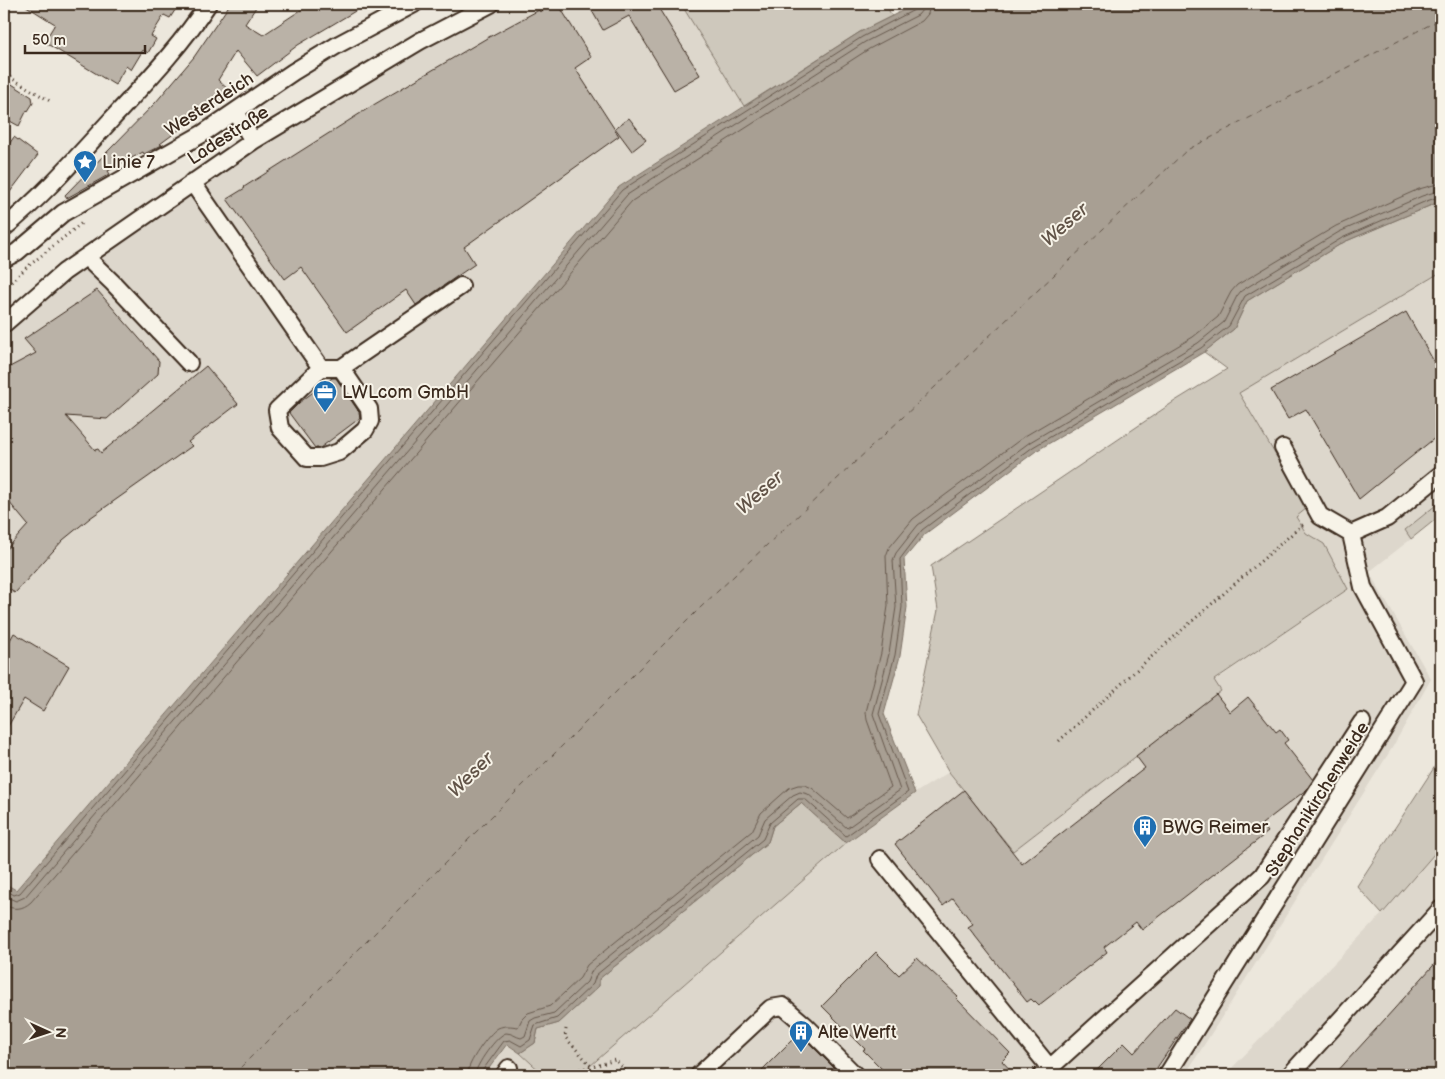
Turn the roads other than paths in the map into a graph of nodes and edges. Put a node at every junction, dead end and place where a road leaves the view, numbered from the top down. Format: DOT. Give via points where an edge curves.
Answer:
graph roads {
  1 [pos="208,4"];
  2 [pos="414,4"];
  3 [pos="491,4"];
  4 [pos="236,112"];
  5 [pos="253,140"];
  6 [pos="192,182"];
  7 [pos="4,228"];
  8 [pos="86,257"];
  9 [pos="4,259"];
  10 [pos="460,286"];
  11 [pos="4,324"];
  12 [pos="189,363"];
  13 [pos="321,368"];
  14 [pos="341,368"];
  15 [pos="1283,448"];
  16 [pos="1441,474"];
  17 [pos="1351,534"];
  18 [pos="1362,722"];
  19 [pos="880,859"];
  20 [pos="1262,876"];
  21 [pos="1284,890"];
  22 [pos="1441,909"];
  23 [pos="1046,1072"];
  24 [pos="699,1075"];
  25 [pos="855,1075"];
  26 [pos="1167,1075"];
  27 [pos="1290,1075"];
  1 -- 7 [label="street" via="195,24 133,96 32,205"];
  2 -- 4 [label="street, Westerdeich" via="339,44"];
  3 -- 5 [label="street, Ladestraße" via="420,41"];
  4 -- 5 [label="street"];
  4 -- 9 [label="street, Westerdeich" via="63,213"];
  5 -- 6 [label="street, Ladestraße"];
  6 -- 8 [label="street, Ladestraße"];
  6 -- 13 [label="street"];
  8 -- 11 [label="street, Ladestraße"];
  8 -- 12 [label="street"];
  10 -- 14 [label="street"];
  13 -- 14 [label="street"];
  13 -- 14 [label="street" via="277,410 280,428 307,458 339,452 365,430 370,420 369,409"];
  15 -- 17 [label="street" via="1320,516"];
  16 -- 17 [label="street" via="1387,518"];
  17 -- 21 [label="street, Stephanikirchenweide" via="1363,587 1414,681"];
  18 -- 20 [label="street"];
  19 -- 23 [label="street"];
  20 -- 21 [label="street"];
  20 -- 23 [label="street"];
  21 -- 26 [label="street, Stephanikirchenweide"];
  22 -- 27 [label="street"];
  24 -- 25 [label="street" via="771,1008 783,1006"];
}
